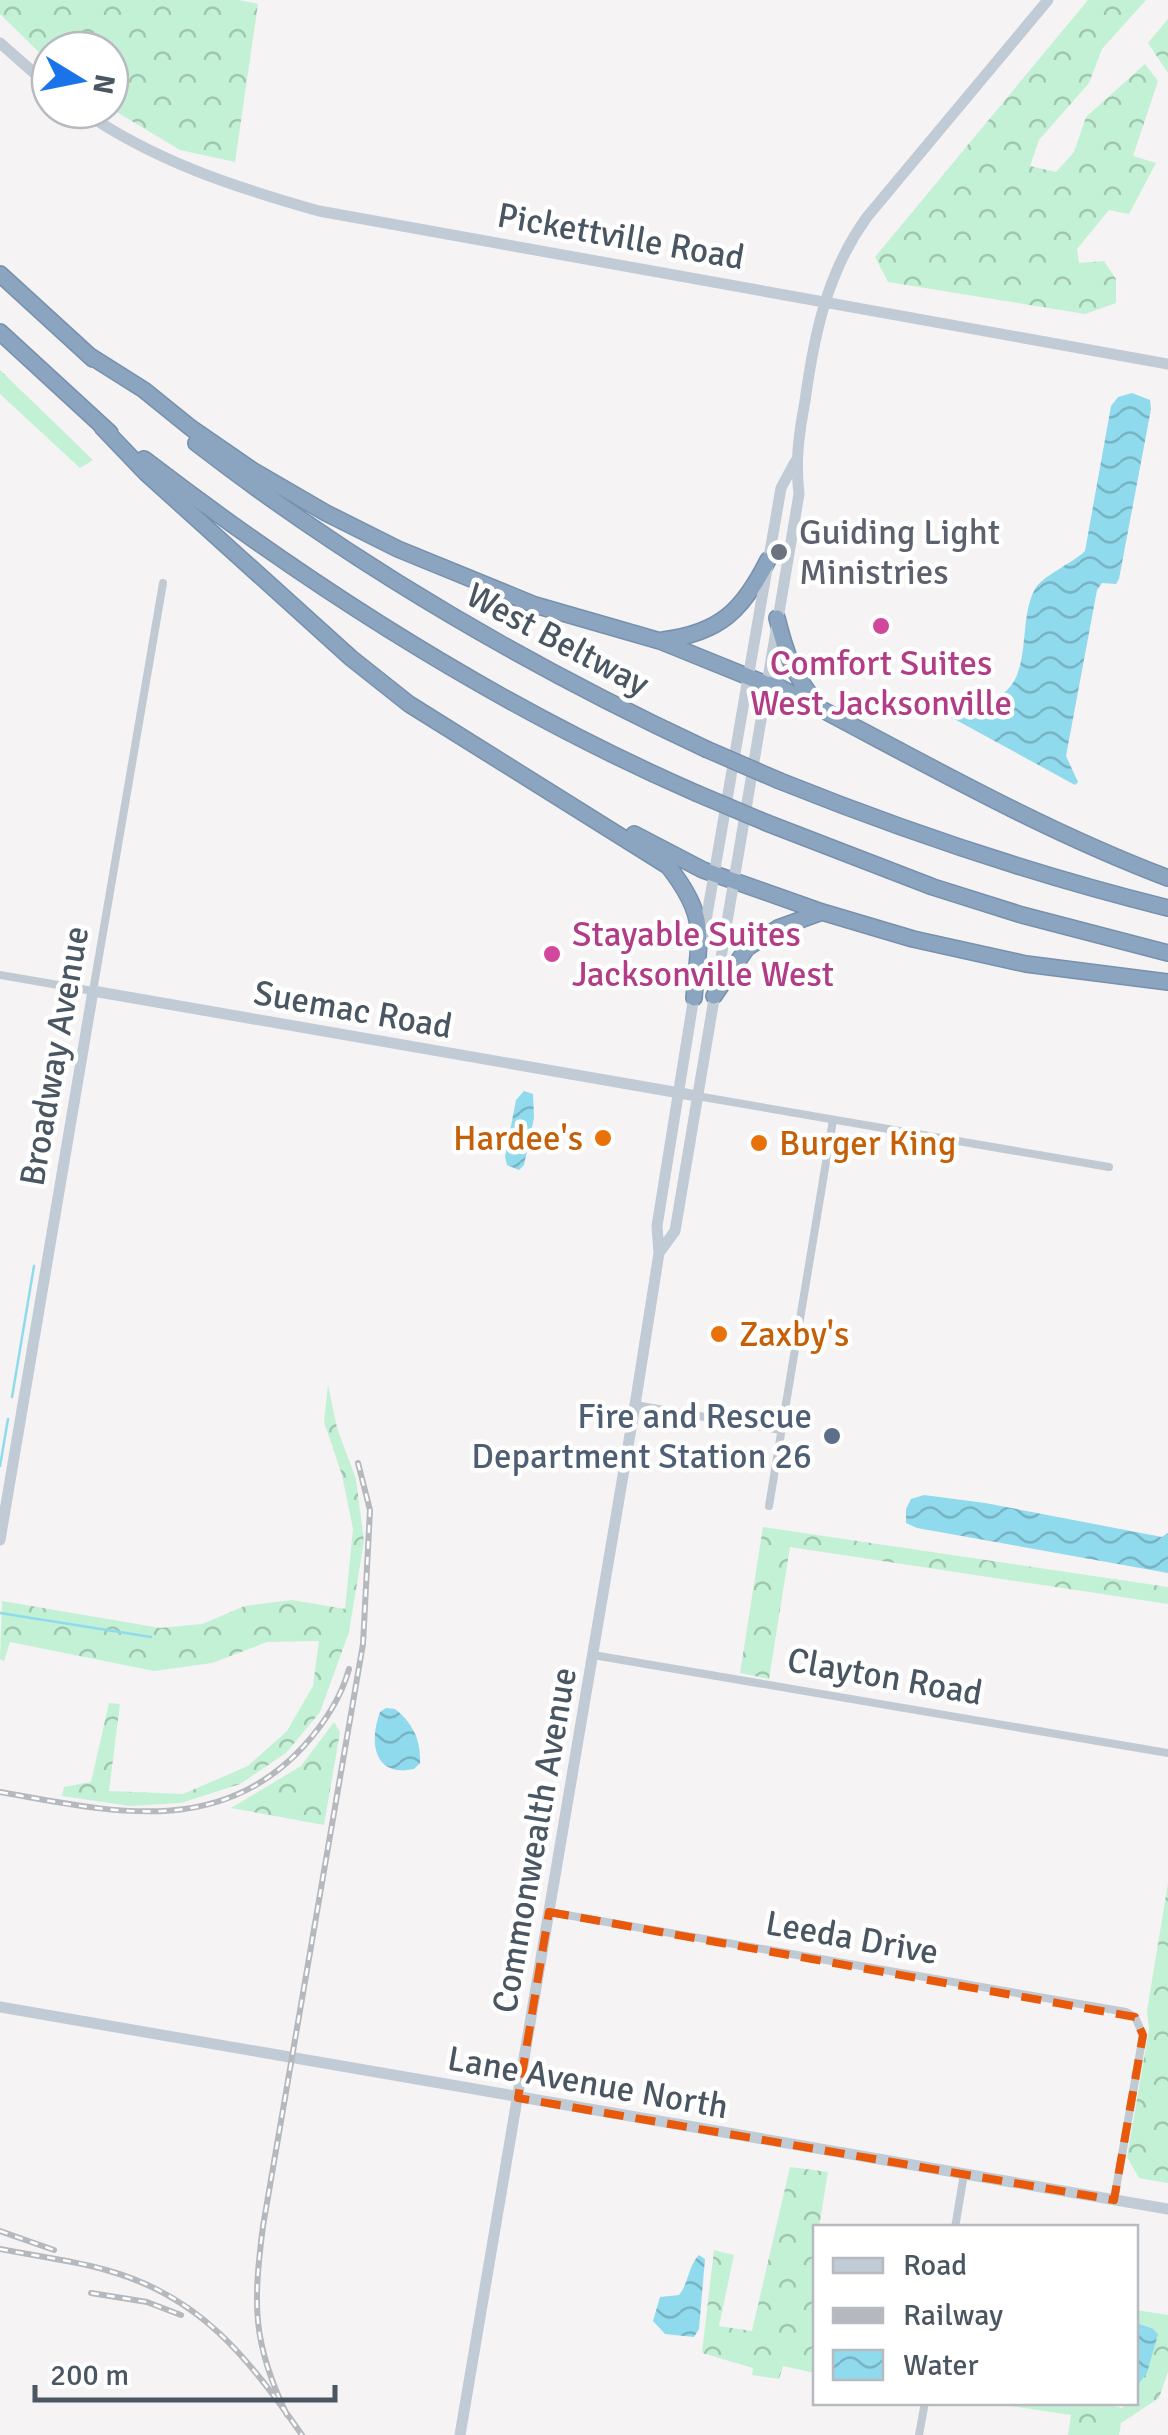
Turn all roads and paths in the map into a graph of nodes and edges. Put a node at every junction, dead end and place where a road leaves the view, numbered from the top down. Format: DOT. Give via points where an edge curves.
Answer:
graph roads {
  1 [pos="1048,0"];
  2 [pos="0,43"];
  3 [pos="30,69"];
  4 [pos="113,130"];
  5 [pos="0,274"];
  6 [pos="824,301"];
  7 [pos="0,332"];
  8 [pos="86,354"];
  9 [pos="1168,364"];
  10 [pos="102,427"];
  11 [pos="795,462"];
  12 [pos="768,560"];
  13 [pos="163,582"];
  14 [pos="778,618"];
  15 [pos="660,641"];
  16 [pos="748,676"];
  17 [pos="766,684"];
  18 [pos="825,711"];
  19 [pos="528,779"];
  20 [pos="714,872"];
  21 [pos="734,878"];
  22 [pos="1168,878"];
  23 [pos="1168,908"];
  24 [pos="822,912"];
  25 [pos="1168,953"];
  26 [pos="0,975"];
  27 [pos="1168,982"];
  28 [pos="93,992"];
  29 [pos="714,996"];
  30 [pos="694,998"];
  31 [pos="678,1092"];
  32 [pos="697,1096"];
  33 [pos="834,1120"];
  34 [pos="1108,1167"];
  35 [pos="659,1253"];
  36 [pos="635,1405"];
  37 [pos="781,1430"];
  38 [pos="769,1506"];
  39 [pos="0,1540"];
  40 [pos="592,1655"];
  41 [pos="1168,1753"];
  42 [pos="549,1912"];
  43 [pos="0,2007"];
  44 [pos="518,2098"];
  45 [pos="964,2174"];
  46 [pos="1114,2200"];
  47 [pos="1168,2209"];
  48 [pos="956,2225"];
  49 [pos="925,2405"];
  50 [pos="460,2435"];
  51 [pos="920,2435"];
  1 -- 6 [label="main road, Commonwealth Avenue" via="867,217"];
  2 -- 3 [label="main road"];
  4 -- 6 [label="main road, Pickettville Road" via="178,165 319,211"];
  5 -- 8 [label="highway, West Beltway"];
  6 -- 9 [label="main road, Pickettville Road"];
  6 -- 11 [label="main road, Commonwealth Avenue"];
  7 -- 10 [label="highway"];
  8 -- 15 [label="highway" via="326,514 487,588"];
  8 -- 23 [label="highway, West Beltway, bridge" via="225,465 395,583 595,696 904,830"];
  10 -- 19 [label="highway" via="351,658 408,704"];
  10 -- 25 [label="highway, bridge" via="223,520 375,621 519,705 696,793 933,887"];
  11 -- 12 [label="main road, Commonwealth Avenue" via="781,488"];
  11 -- 14 [label="main road, Commonwealth Avenue" via="799,494"];
  12 -- 15 [label="highway" via="744,602 716,626"];
  12 -- 16 [label="main road, Commonwealth Avenue"];
  13 -- 28 [label="street, Broadway Avenue"];
  14 -- 17 [label="main road, Commonwealth Avenue"];
  14 -- 18 [label="highway" via="800,684"];
  15 -- 16 [label="highway"];
  16 -- 17 [label="highway"];
  16 -- 20 [label="main road, Commonwealth Avenue"];
  17 -- 18 [label="highway"];
  17 -- 21 [label="main road, Commonwealth Avenue"];
  18 -- 22 [label="highway" via="1014,813"];
  19 -- 20 [label="highway"];
  19 -- 30 [label="highway" via="668,866 688,892 699,932"];
  20 -- 21 [label="highway"];
  20 -- 30 [label="main road, Commonwealth Avenue"];
  21 -- 24 [label="highway"];
  21 -- 29 [label="main road, Commonwealth Avenue"];
  24 -- 27 [label="highway" via="1026,964"];
  24 -- 29 [label="highway" via="747,948"];
  26 -- 28 [label="street, Suemac Road"];
  28 -- 31 [label="main road, Suemac Road"];
  28 -- 39 [label="main road, Broadway Avenue"];
  29 -- 32 [label="main road, Commonwealth Avenue"];
  30 -- 31 [label="main road, Commonwealth Avenue"];
  31 -- 32 [label="main road, Suemac Road"];
  31 -- 35 [label="main road, Commonwealth Avenue" via="657,1226"];
  32 -- 33 [label="street"];
  32 -- 35 [label="main road, Commonwealth Avenue" via="675,1231"];
  33 -- 34 [label="street"];
  33 -- 37 [label="street"];
  35 -- 36 [label="main road, Commonwealth Avenue"];
  36 -- 37 [label="street"];
  36 -- 40 [label="main road, Commonwealth Avenue"];
  37 -- 38 [label="street"];
  40 -- 41 [label="street, Clayton Road"];
  40 -- 42 [label="main road, Commonwealth Avenue"];
  42 -- 44 [label="main road, Commonwealth Avenue"];
  42 -- 46 [label="street, Leeda Drive" via="1126,2012 1143,2035"];
  43 -- 44 [label="main road, Lane Avenue North"];
  44 -- 45 [label="main road, Lane Avenue North"];
  44 -- 50 [label="main road, Commonwealth Avenue"];
  45 -- 46 [label="main road, Lane Avenue North"];
  45 -- 48 [label="street"];
  46 -- 47 [label="main road, Lane Avenue North"];
  49 -- 51 [label="street"];
}
